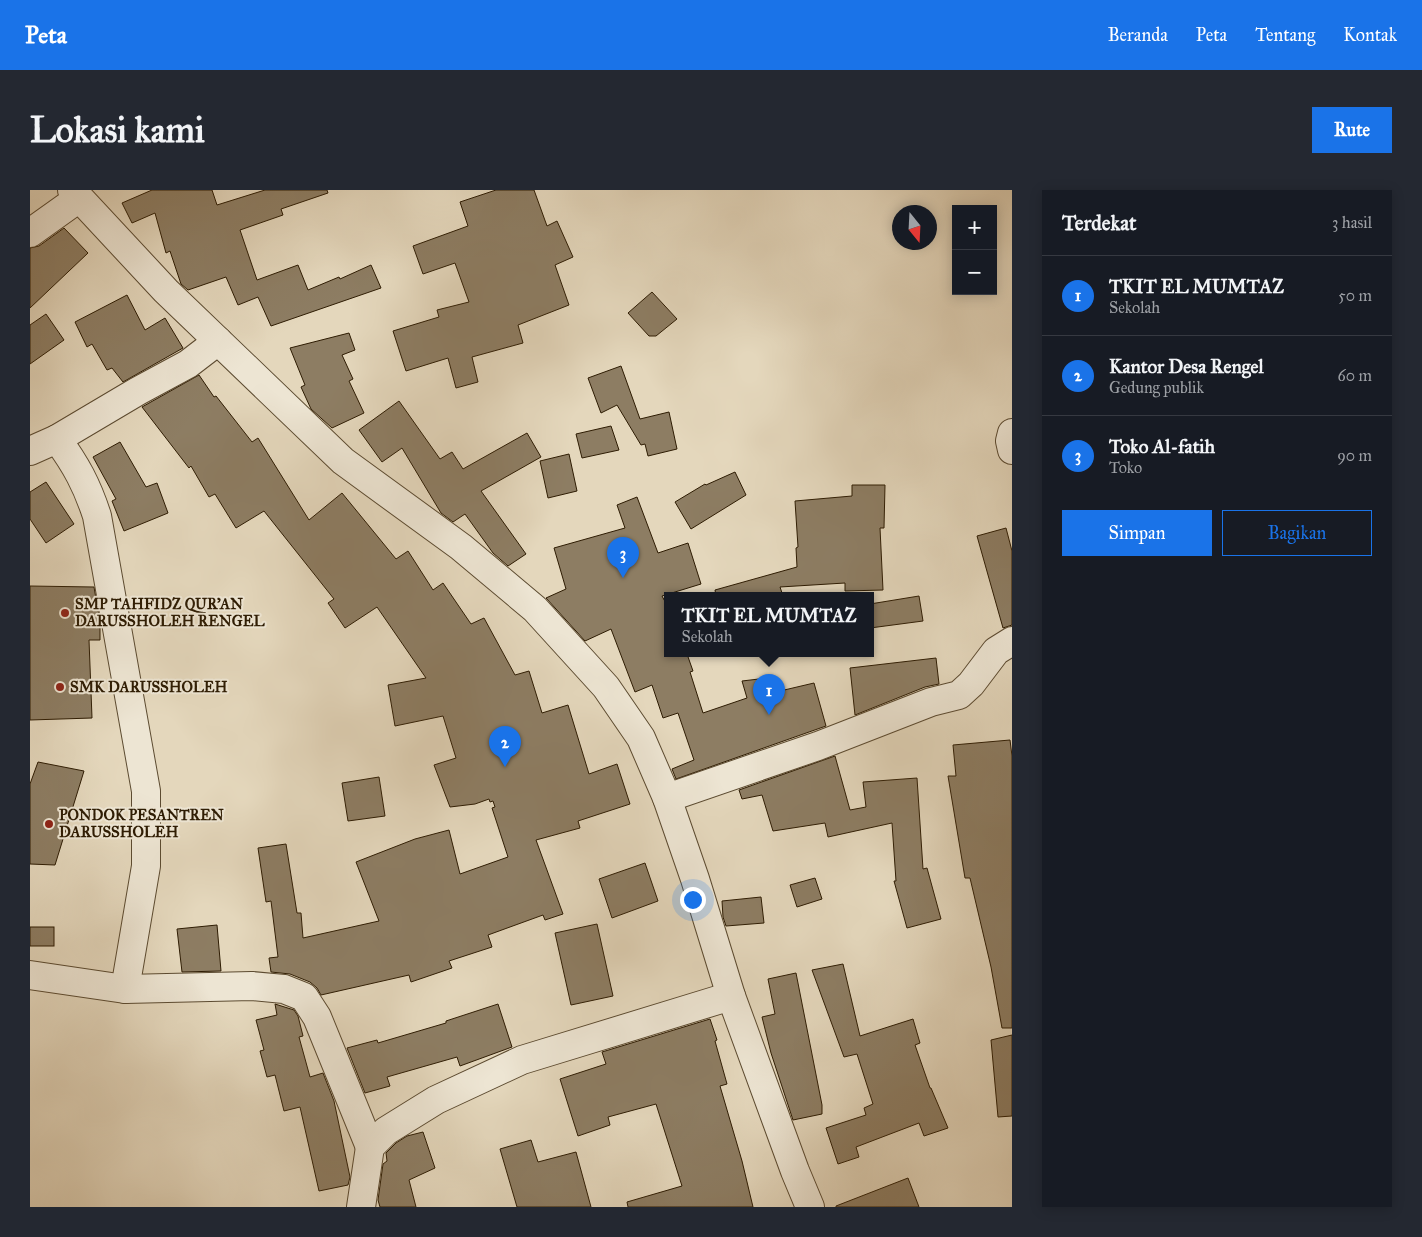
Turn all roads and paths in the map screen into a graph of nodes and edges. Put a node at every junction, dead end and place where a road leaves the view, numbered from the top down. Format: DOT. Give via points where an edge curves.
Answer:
graph roads {
  1 [pos="75,194"];
  2 [pos="30,233"];
  3 [pos="218,341"];
  4 [pos="1012,433"];
  5 [pos="57,439"];
  6 [pos="1012,450"];
  7 [pos="30,451"];
  8 [pos="1012,641"];
  9 [pos="668,798"];
  10 [pos="30,975"];
  11 [pos="125,989"];
  12 [pos="731,996"];
  13 [pos="370,1147"];
  14 [pos="361,1207"];
  15 [pos="810,1207"];
  1 -- 2 [label="street"];
  1 -- 3 [label="street"];
  3 -- 5 [label="street" via="188,364"];
  3 -- 9 [label="street" via="343,461 461,547 535,609 606,686 641,738"];
  4 -- 6 [label="street"];
  5 -- 7 [label="street"];
  5 -- 11 [label="street" via="77,468 97,516 146,790 146,866"];
  8 -- 9 [label="street" via="996,651 959,695 931,702 818,746"];
  9 -- 12 [label="street"];
  10 -- 11 [label="street"];
  11 -- 13 [label="street" via="252,986 284,989 304,997 317,1017"];
  12 -- 13 [label="street" via="522,1060 436,1100 386,1131"];
  12 -- 15 [label="street"];
  13 -- 14 [label="street"];
}
